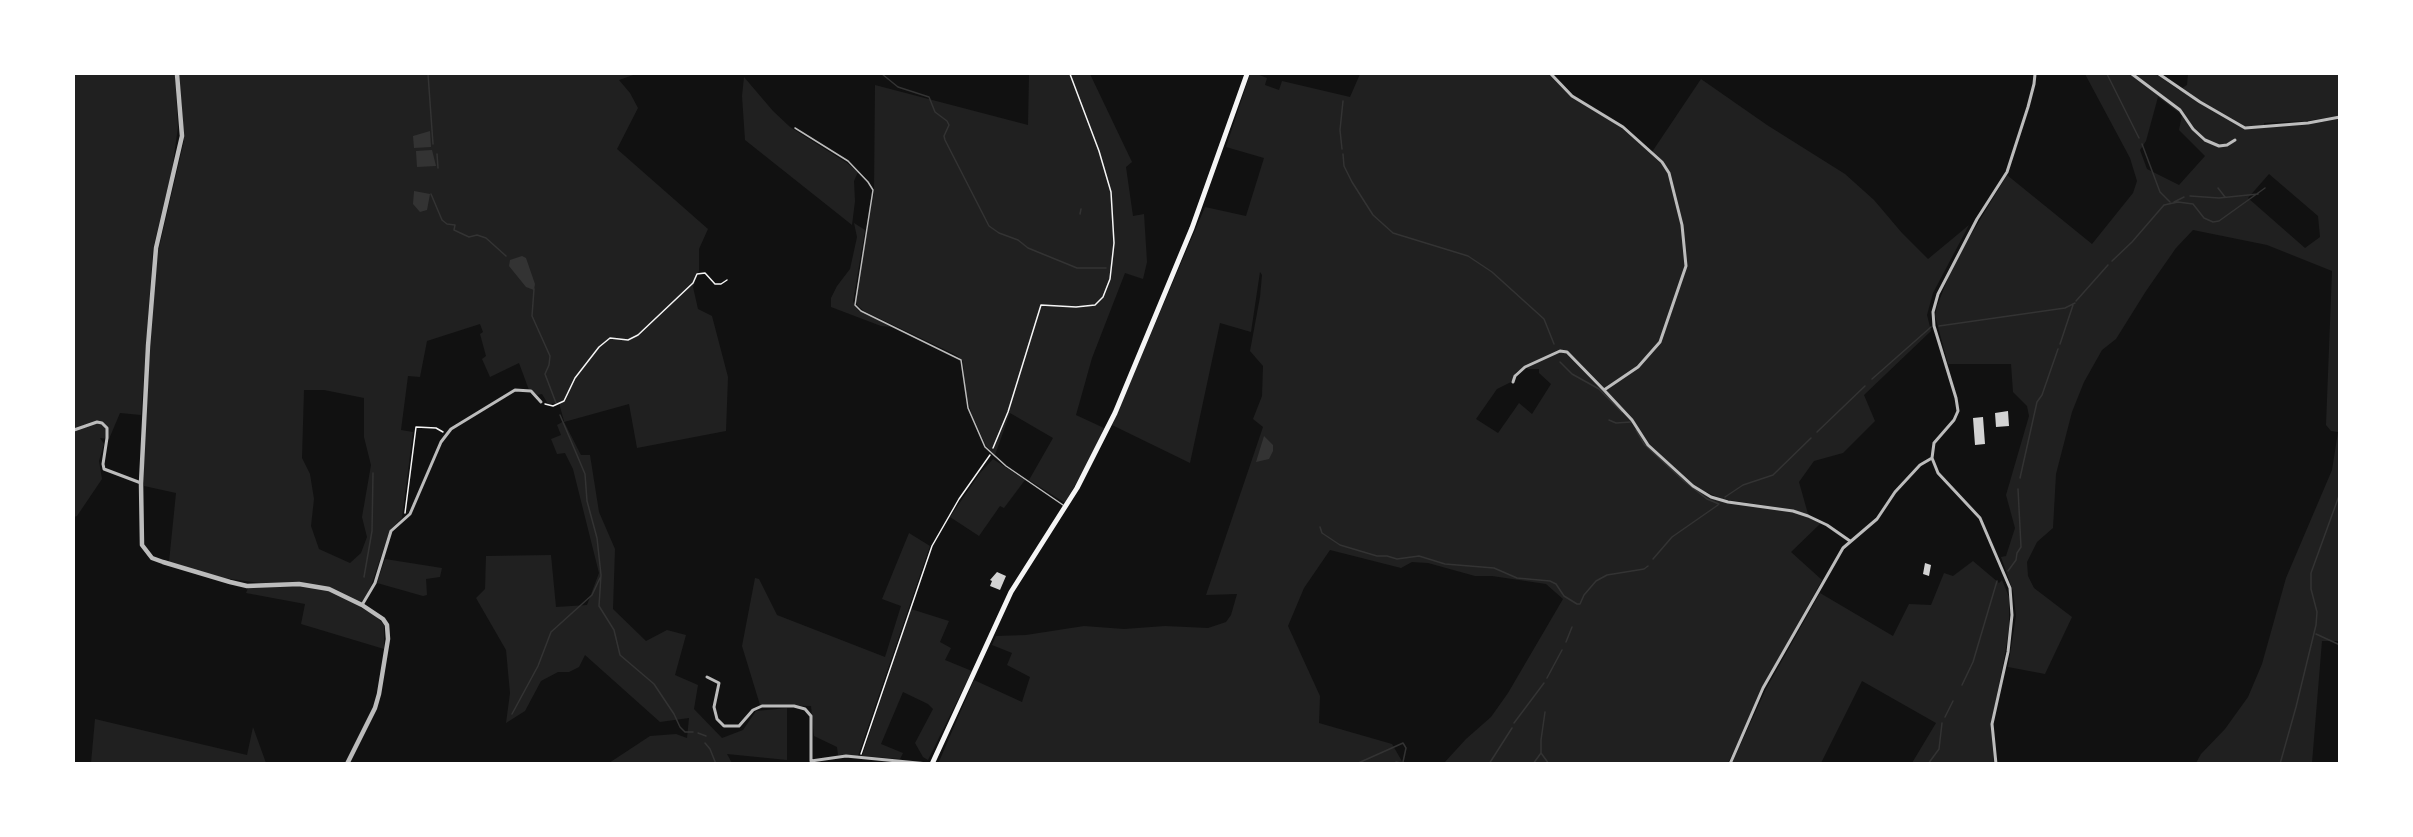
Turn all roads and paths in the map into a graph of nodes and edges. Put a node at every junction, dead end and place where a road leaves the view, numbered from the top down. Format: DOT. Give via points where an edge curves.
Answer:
graph roads {
  1 [pos="177,74"];
  2 [pos="1070,74"];
  3 [pos="1247,74"];
  4 [pos="1551,74"];
  5 [pos="2035,74"];
  6 [pos="2132,74"];
  7 [pos="2159,74"];
  8 [pos="2340,117"];
  9 [pos="795,128"];
  10 [pos="2245,128"];
  11 [pos="2241,132"];
  12 [pos="2235,140"];
  13 [pos="727,280"];
  14 [pos="1513,382"];
  15 [pos="1604,390"];
  16 [pos="541,402"];
  17 [pos="74,430"];
  18 [pos="447,433"];
  19 [pos="991,454"];
  20 [pos="1932,458"];
  21 [pos="141,483"];
  22 [pos="1066,507"];
  23 [pos="404,520"];
  24 [pos="1850,541"];
  25 [pos="363,605"];
  26 [pos="707,677"];
  27 [pos="860,757"];
  28 [pos="347,764"];
  29 [pos="928,764"];
  30 [pos="932,764"];
  31 [pos="1730,764"];
  32 [pos="1996,764"];
  1 -- 21 [label="street" via="182,136 156,248"];
  2 -- 19 [label="path" via="1111,192 1112,266 1100,301 1089,306 1041,304"];
  3 -- 22 [label="main road" via="1208,185 1114,414"];
  4 -- 15 [label="street" via="1572,96 1623,127 1662,162 1671,180 1682,225 1686,266 1660,342 1638,367"];
  5 -- 20 [label="street" via="2007,172 1977,219 1934,306 1935,326 1958,411 1934,443"];
  6 -- 12 [label="street" via="2180,110 2205,140 2219,146"];
  7 -- 10 [label="street"];
  8 -- 10 [label="street"];
  9 -- 19 [label="lane" via="848,161 873,190 855,305 961,360 968,408"];
  10 -- 11 [label="street"];
  13 -- 16 [label="path" via="715,284 700,273 638,335 628,340 610,338 599,347 561,403 553,406"];
  14 -- 15 [label="street" via="1525,367 1560,351 1567,352"];
  15 -- 24 [label="street" via="1632,420 1648,445 1693,486 1728,502 1808,516"];
  16 -- 18 [label="street" via="531,391 514,390"];
  17 -- 21 [label="street" via="102,423 107,428 104,469"];
  18 -- 23 [label="street"];
  18 -- 23 [label="path" via="416,427"];
  19 -- 22 [label="lane"];
  19 -- 27 [label="path" via="932,546"];
  20 -- 24 [label="street" via="1895,492 1877,519"];
  20 -- 32 [label="street" via="1942,478 1980,518 2010,588 2008,652 1992,724"];
  21 -- 25 [label="street" via="142,545 152,558 247,586 314,585"];
  22 -- 30 [label="main road" via="1011,592"];
  23 -- 25 [label="street" via="391,531 375,583"];
  24 -- 31 [label="street" via="1764,688"];
  25 -- 28 [label="street" via="387,625 388,639 375,708"];
  26 -- 27 [label="street" via="719,683 714,707 724,726 739,726 757,707 801,706 811,716 811,760"];
  27 -- 29 [label="street"];
}
